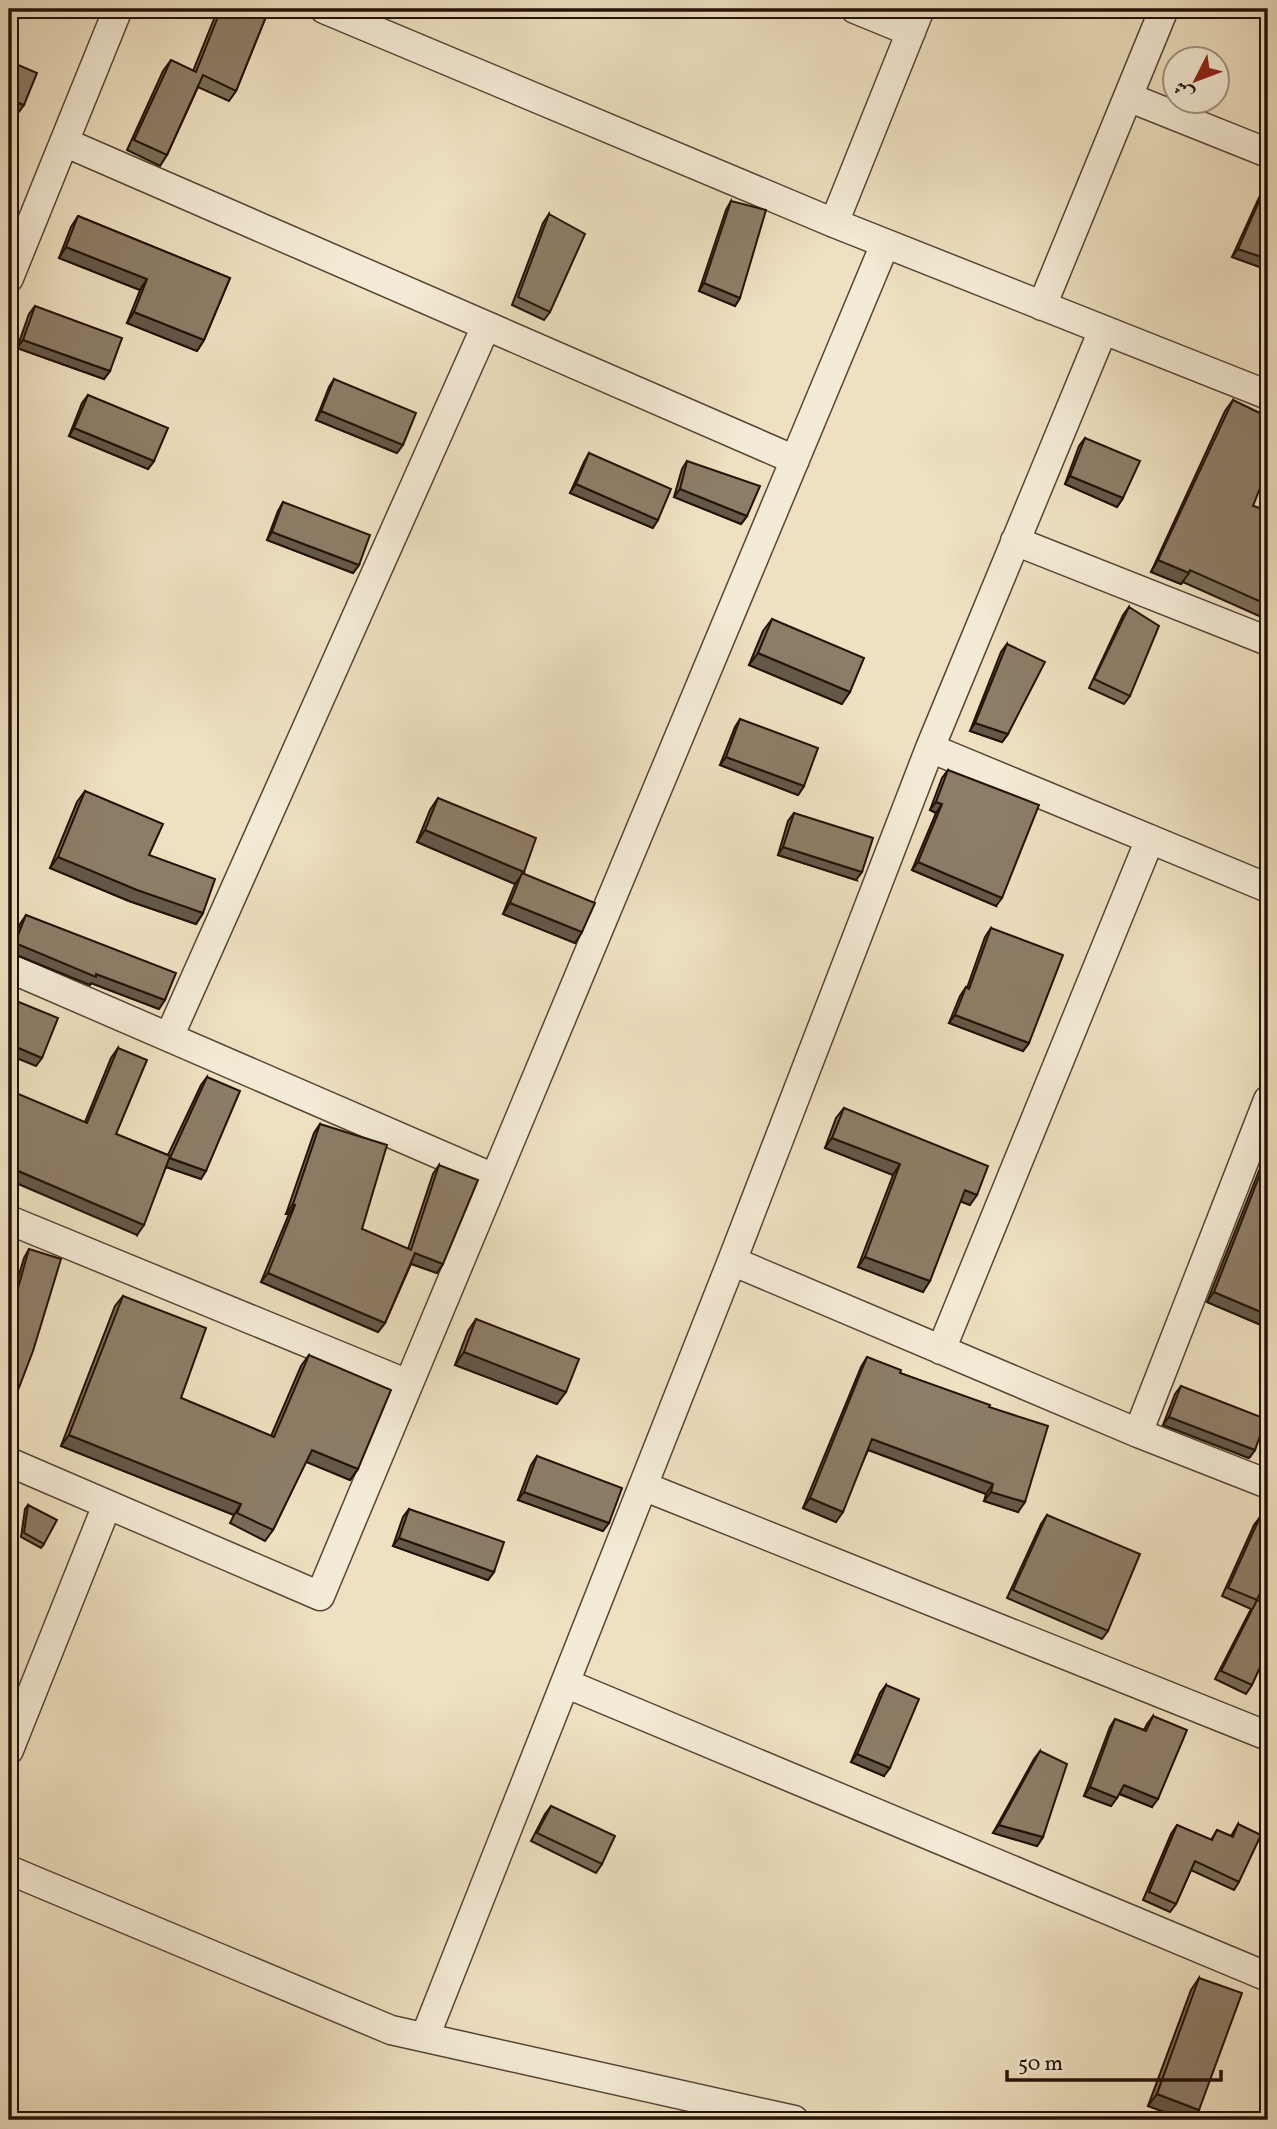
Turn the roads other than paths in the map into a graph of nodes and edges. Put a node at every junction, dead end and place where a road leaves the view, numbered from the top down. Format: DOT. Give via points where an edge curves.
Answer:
graph roads {
  1 [pos="118,9"];
  2 [pos="324,9"];
  3 [pos="855,9"];
  4 [pos="1164,9"];
  5 [pos="916,20"];
  6 [pos="1128,97"];
  7 [pos="64,142"];
  8 [pos="1268,153"];
  9 [pos="834,223"];
  10 [pos="885,244"];
  11 [pos="9,278"];
  12 [pos="1042,306"];
  13 [pos="486,326"];
  14 [pos="1103,330"];
  15 [pos="1268,395"];
  16 [pos="795,460"];
  17 [pos="1016,541"];
  18 [pos="1268,641"];
  19 [pos="930,748"];
  20 [pos="1150,839"];
  21 [pos="1268,888"];
  22 [pos="9,968"];
  23 [pos="169,1037"];
  24 [pos="1268,1100"];
  25 [pos="494,1178"];
  26 [pos="9,1220"];
  27 [pos="732,1261"];
  28 [pos="942,1350"];
  29 [pos="408,1384"];
  30 [pos="1138,1433"];
  31 [pos="9,1462"];
  32 [pos="1268,1484"];
  33 [pos="643,1486"];
  34 [pos="107,1505"];
  35 [pos="565,1683"];
  36 [pos="1268,1736"];
  37 [pos="9,1750"];
  38 [pos="9,1870"];
  39 [pos="1268,1977"];
  40 [pos="425,2037"];
  41 [pos="794,2120"];
  1 -- 7 [label="street"];
  2 -- 9 [label="street"];
  3 -- 5 [label="street"];
  4 -- 6 [label="street"];
  5 -- 9 [label="street"];
  6 -- 8 [label="street"];
  6 -- 12 [label="street"];
  7 -- 11 [label="street"];
  7 -- 13 [label="street"];
  9 -- 10 [label="street"];
  10 -- 12 [label="street"];
  10 -- 16 [label="street"];
  12 -- 14 [label="street"];
  13 -- 16 [label="street"];
  13 -- 23 [label="street"];
  14 -- 15 [label="street"];
  14 -- 17 [label="street"];
  16 -- 25 [label="street"];
  17 -- 18 [label="street"];
  17 -- 19 [label="street"];
  19 -- 20 [label="street"];
  19 -- 27 [label="street"];
  20 -- 21 [label="street"];
  20 -- 28 [label="street"];
  22 -- 23 [label="street"];
  23 -- 25 [label="street"];
  24 -- 30 [label="street"];
  25 -- 29 [label="street"];
  26 -- 29 [label="street"];
  27 -- 28 [label="street"];
  27 -- 33 [label="street"];
  28 -- 30 [label="street"];
  29 -- 34 [label="street" via="320,1596"];
  30 -- 32 [label="street"];
  31 -- 34 [label="street"];
  33 -- 35 [label="street"];
  33 -- 36 [label="street"];
  34 -- 37 [label="street"];
  35 -- 39 [label="street"];
  35 -- 40 [label="street"];
  38 -- 40 [label="street" via="391,2029"];
  40 -- 41 [label="street"];
}
